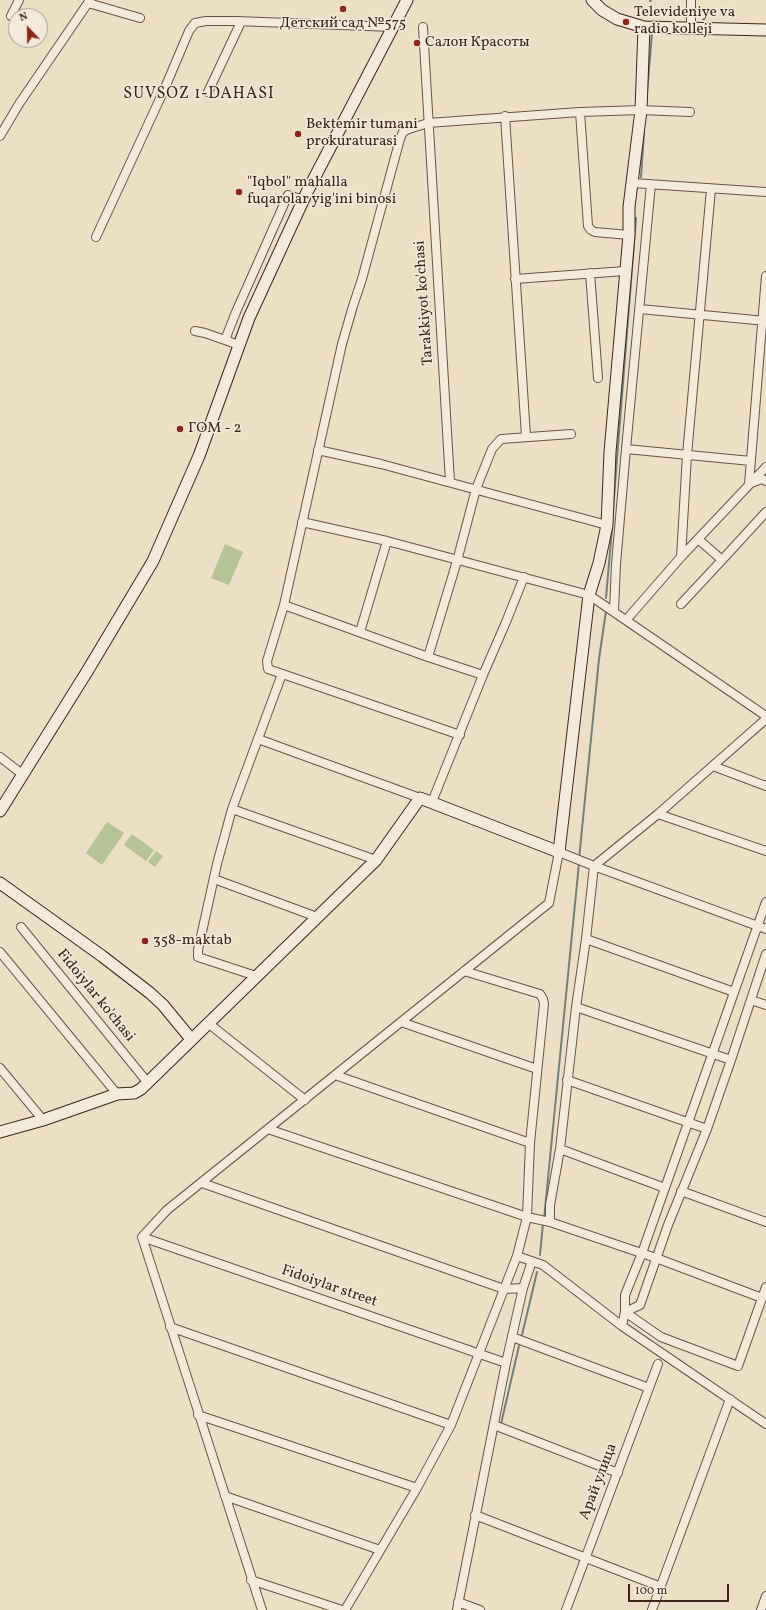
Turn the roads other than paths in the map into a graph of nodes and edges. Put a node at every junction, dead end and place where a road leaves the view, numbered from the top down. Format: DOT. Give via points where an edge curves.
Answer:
graph roads {
  1 [pos="407,0"];
  2 [pos="592,0"];
  3 [pos="691,0"];
  4 [pos="89,2"];
  5 [pos="140,18"];
  6 [pos="241,22"];
  7 [pos="393,26"];
  8 [pos="423,27"];
  9 [pos="644,27"];
  10 [pos="690,29"];
  11 [pos="766,30"];
  12 [pos="208,92"];
  13 [pos="645,110"];
  14 [pos="580,112"];
  15 [pos="690,112"];
  16 [pos="505,116"];
  17 [pos="428,123"];
  18 [pos="0,136"];
  19 [pos="633,183"];
  20 [pos="651,184"];
  21 [pos="711,189"];
  22 [pos="766,192"];
  23 [pos="304,200"];
  24 [pos="629,235"];
  25 [pos="96,237"];
  26 [pos="625,271"];
  27 [pos="590,273"];
  28 [pos="766,276"];
  29 [pos="515,279"];
  30 [pos="640,309"];
  31 [pos="700,315"];
  32 [pos="764,321"];
  33 [pos="195,331"];
  34 [pos="225,340"];
  35 [pos="238,345"];
  36 [pos="598,378"];
  37 [pos="571,434"];
  38 [pos="526,436"];
  39 [pos="626,449"];
  40 [pos="318,450"];
  41 [pos="687,455"];
  42 [pos="751,461"];
  43 [pos="766,467"];
  44 [pos="766,481"];
  45 [pos="450,482"];
  46 [pos="749,484"];
  47 [pos="476,490"];
  48 [pos="766,512"];
  49 [pos="302,522"];
  50 [pos="607,525"];
  51 [pos="698,538"];
  52 [pos="386,541"];
  53 [pos="680,558"];
  54 [pos="722,560"];
  55 [pos="457,561"];
  56 [pos="524,576"];
  57 [pos="589,595"];
  58 [pos="681,604"];
  59 [pos="284,605"];
  60 [pos="614,611"];
  61 [pos="627,620"];
  62 [pos="360,632"];
  63 [pos="428,657"];
  64 [pos="282,674"];
  65 [pos="483,674"];
  66 [pos="766,717"];
  67 [pos="460,735"];
  68 [pos="258,739"];
  69 [pos="0,757"];
  70 [pos="713,766"];
  71 [pos="22,774"];
  72 [pos="766,786"];
  73 [pos="420,798"];
  74 [pos="432,802"];
  75 [pos="232,809"];
  76 [pos="0,811"];
  77 [pos="658,814"];
  78 [pos="766,851"];
  79 [pos="559,852"];
  80 [pos="376,860"];
  81 [pos="594,866"];
  82 [pos="214,879"];
  83 [pos="0,883"];
  84 [pos="766,902"];
  85 [pos="317,917"];
  86 [pos="758,925"];
  87 [pos="21,927"];
  88 [pos="766,929"];
  89 [pos="586,939"];
  90 [pos="0,952"];
  91 [pos="766,954"];
  92 [pos="464,971"];
  93 [pos="256,976"];
  94 [pos="734,992"];
  95 [pos="751,1000"];
  96 [pos="766,1005"];
  97 [pos="576,1007"];
  98 [pos="401,1022"];
  99 [pos="208,1023"];
  100 [pos="191,1039"];
  101 [pos="713,1053"];
  102 [pos="731,1060"];
  103 [pos="0,1068"];
  104 [pos="537,1069"];
  105 [pos="335,1075"];
  106 [pos="567,1080"];
  107 [pos="148,1082"];
  108 [pos="117,1094"];
  109 [pos="305,1100"];
  110 [pos="42,1120"];
  111 [pos="688,1123"];
  112 [pos="268,1129"];
  113 [pos="706,1130"];
  114 [pos="0,1132"];
  115 [pos="530,1143"];
  116 [pos="560,1149"];
  117 [pos="202,1183"];
  118 [pos="665,1188"];
  119 [pos="681,1191"];
  120 [pos="527,1217"];
  121 [pos="550,1222"];
  122 [pos="766,1222"];
  123 [pos="142,1237"];
  124 [pos="642,1253"];
  125 [pos="517,1256"];
  126 [pos="656,1258"];
  127 [pos="532,1261"];
  128 [pos="766,1287"];
  129 [pos="523,1288"];
  130 [pos="504,1289"];
  131 [pos="762,1298"];
  132 [pos="625,1312"];
  133 [pos="170,1326"];
  134 [pos="622,1326"];
  135 [pos="512,1337"];
  136 [pos="479,1354"];
  137 [pos="506,1363"];
  138 [pos="658,1364"];
  139 [pos="648,1388"];
  140 [pos="730,1398"];
  141 [pos="198,1416"];
  142 [pos="766,1424"];
  143 [pos="451,1425"];
  144 [pos="494,1425"];
  145 [pos="618,1473"];
  146 [pos="417,1488"];
  147 [pos="224,1496"];
  148 [pos="476,1516"];
  149 [pos="380,1550"];
  150 [pos="586,1558"];
  151 [pos="251,1580"];
  152 [pos="661,1587"];
  153 [pos="766,1596"];
  154 [pos="458,1606"];
  155 [pos="262,1610"];
  156 [pos="342,1610"];
  157 [pos="345,1610"];
  158 [pos="480,1610"];
  159 [pos="566,1610"];
  160 [pos="652,1610"];
  161 [pos="761,1610"];
  1 -- 7 [label="street"];
  2 -- 9 [label="street" via="617,19"];
  3 -- 10 [label="street"];
  4 -- 5 [label="street"];
  4 -- 18 [label="street"];
  6 -- 7 [label="street"];
  6 -- 12 [label="street"];
  6 -- 25 [label="street" via="206,21 195,23 189,31"];
  7 -- 23 [label="street"];
  8 -- 17 [label="street, Tarakkiyot ko'chasi"];
  9 -- 10 [label="street"];
  9 -- 13 [label="street"];
  10 -- 11 [label="street"];
  13 -- 14 [label="street"];
  13 -- 15 [label="street"];
  13 -- 19 [label="street"];
  14 -- 16 [label="street"];
  14 -- 24 [label="street" via="588,226 595,232"];
  16 -- 17 [label="street"];
  16 -- 29 [label="street"];
  17 -- 40 [label="street" via="403,132 400,139 342,344"];
  17 -- 45 [label="street, Tarakkiyot ko'chasi"];
  19 -- 20 [label="street"];
  19 -- 24 [label="street" via="629,206"];
  20 -- 21 [label="street"];
  20 -- 30 [label="street"];
  21 -- 22 [label="street"];
  21 -- 31 [label="street"];
  23 -- 34 [label="street" via="288,195"];
  23 -- 35 [label="street"];
  24 -- 26 [label="street"];
  26 -- 27 [label="street"];
  26 -- 50 [label="street" via="610,452"];
  27 -- 29 [label="street"];
  27 -- 36 [label="street"];
  28 -- 32 [label="street"];
  29 -- 38 [label="street"];
  30 -- 31 [label="street"];
  30 -- 39 [label="street"];
  31 -- 32 [label="street"];
  31 -- 41 [label="street"];
  32 -- 42 [label="street"];
  33 -- 34 [label="street"];
  34 -- 35 [label="street"];
  35 -- 71 [label="street" via="199,456 148,571"];
  37 -- 38 [label="street"];
  38 -- 47 [label="street" via="501,439 496,443"];
  39 -- 41 [label="street"];
  39 -- 60 [label="street"];
  40 -- 45 [label="street"];
  40 -- 49 [label="street"];
  41 -- 42 [label="street"];
  41 -- 53 [label="street"];
  42 -- 46 [label="street"];
  43 -- 46 [label="street"];
  44 -- 46 [label="street" via="762,479"];
  45 -- 47 [label="street"];
  46 -- 51 [label="street"];
  47 -- 50 [label="street"];
  47 -- 55 [label="street"];
  48 -- 54 [label="street"];
  49 -- 52 [label="street"];
  49 -- 59 [label="street"];
  50 -- 57 [label="street"];
  51 -- 53 [label="street"];
  51 -- 54 [label="street"];
  52 -- 55 [label="street"];
  52 -- 62 [label="street"];
  53 -- 61 [label="street"];
  54 -- 58 [label="street"];
  55 -- 56 [label="street"];
  55 -- 63 [label="street"];
  56 -- 57 [label="street"];
  56 -- 65 [label="street"];
  57 -- 60 [label="street"];
  57 -- 79 [label="street"];
  59 -- 62 [label="street"];
  59 -- 64 [label="street" via="267,661 268,669"];
  60 -- 61 [label="street"];
  61 -- 66 [label="street"];
  62 -- 63 [label="street"];
  63 -- 65 [label="street"];
  64 -- 67 [label="street"];
  64 -- 68 [label="street"];
  65 -- 67 [label="street"];
  66 -- 70 [label="street"];
  67 -- 74 [label="street"];
  68 -- 73 [label="street"];
  68 -- 75 [label="street"];
  69 -- 71 [label="street"];
  70 -- 72 [label="street"];
  70 -- 77 [label="street"];
  71 -- 76 [label="street"];
  73 -- 74 [label="street"];
  73 -- 80 [label="street"];
  74 -- 79 [label="street"];
  75 -- 80 [label="street"];
  75 -- 82 [label="street"];
  77 -- 78 [label="street"];
  77 -- 81 [label="street"];
  79 -- 81 [label="street"];
  79 -- 92 [label="street" via="549,903"];
  80 -- 85 [label="street"];
  81 -- 86 [label="street"];
  81 -- 89 [label="street"];
  82 -- 85 [label="street"];
  82 -- 93 [label="street" via="198,957"];
  83 -- 100 [label="street" via="150,993"];
  84 -- 86 [label="street"];
  85 -- 93 [label="street"];
  86 -- 88 [label="street"];
  86 -- 94 [label="street"];
  87 -- 107 [label="street, Fidoiylar ko'chasi"];
  89 -- 94 [label="street"];
  89 -- 97 [label="street"];
  90 -- 108 [label="street"];
  91 -- 95 [label="street"];
  92 -- 98 [label="street"];
  92 -- 104 [label="street" via="540,994 544,1004"];
  93 -- 99 [label="street"];
  94 -- 101 [label="street"];
  95 -- 96 [label="street"];
  95 -- 102 [label="street"];
  97 -- 101 [label="street"];
  97 -- 106 [label="street"];
  98 -- 104 [label="street"];
  98 -- 105 [label="street"];
  99 -- 100 [label="street"];
  99 -- 109 [label="street"];
  100 -- 107 [label="street"];
  101 -- 102 [label="street"];
  101 -- 111 [label="street"];
  102 -- 113 [label="street"];
  103 -- 110 [label="street"];
  104 -- 115 [label="street"];
  105 -- 109 [label="street"];
  105 -- 115 [label="street"];
  106 -- 111 [label="street"];
  106 -- 116 [label="street"];
  107 -- 108 [label="street" via="134,1093"];
  108 -- 110 [label="street"];
  109 -- 112 [label="street"];
  110 -- 114 [label="street"];
  111 -- 113 [label="street"];
  111 -- 118 [label="street"];
  112 -- 117 [label="street"];
  112 -- 120 [label="street"];
  113 -- 119 [label="street"];
  115 -- 120 [label="street"];
  116 -- 118 [label="street"];
  116 -- 121 [label="street" via="550,1205"];
  117 -- 123 [label="street" via="167,1210"];
  117 -- 130 [label="street"];
  118 -- 124 [label="street"];
  119 -- 122 [label="street"];
  119 -- 126 [label="street"];
  120 -- 121 [label="street"];
  120 -- 125 [label="street"];
  121 -- 124 [label="street"];
  123 -- 133 [label="street"];
  123 -- 136 [label="street, Fidoiylar street"];
  124 -- 126 [label="street"];
  124 -- 132 [label="street" via="625,1295"];
  125 -- 127 [label="street"];
  125 -- 130 [label="street"];
  126 -- 131 [label="street"];
  126 -- 132 [label="street" via="640,1305"];
  127 -- 129 [label="street"];
  127 -- 134 [label="street" via="543,1265"];
  128 -- 131 [label="street"];
  129 -- 130 [label="street"];
  129 -- 135 [label="street"];
  130 -- 136 [label="street"];
  131 -- 132 [label="street" via="738,1366 660,1337"];
  132 -- 134 [label="street"];
  133 -- 141 [label="street"];
  133 -- 143 [label="street"];
  134 -- 140 [label="street"];
  135 -- 137 [label="street"];
  135 -- 139 [label="street"];
  136 -- 137 [label="street, Fidoiylar street"];
  136 -- 143 [label="street"];
  137 -- 144 [label="street"];
  138 -- 139 [label="street, Арай улица"];
  139 -- 145 [label="street, Арай улица"];
  140 -- 142 [label="street"];
  140 -- 152 [label="street"];
  141 -- 146 [label="street"];
  141 -- 147 [label="street"];
  143 -- 146 [label="street"];
  144 -- 145 [label="street"];
  144 -- 148 [label="street"];
  145 -- 150 [label="street, Арай улица"];
  146 -- 149 [label="street"];
  147 -- 149 [label="street"];
  147 -- 151 [label="street"];
  148 -- 150 [label="street"];
  148 -- 154 [label="street"];
  149 -- 157 [label="street"];
  150 -- 152 [label="street"];
  150 -- 159 [label="street, Арай улица"];
  151 -- 155 [label="street"];
  151 -- 156 [label="street"];
  152 -- 160 [label="street"];
  153 -- 161 [label="street"];
  154 -- 158 [label="street"];
}
